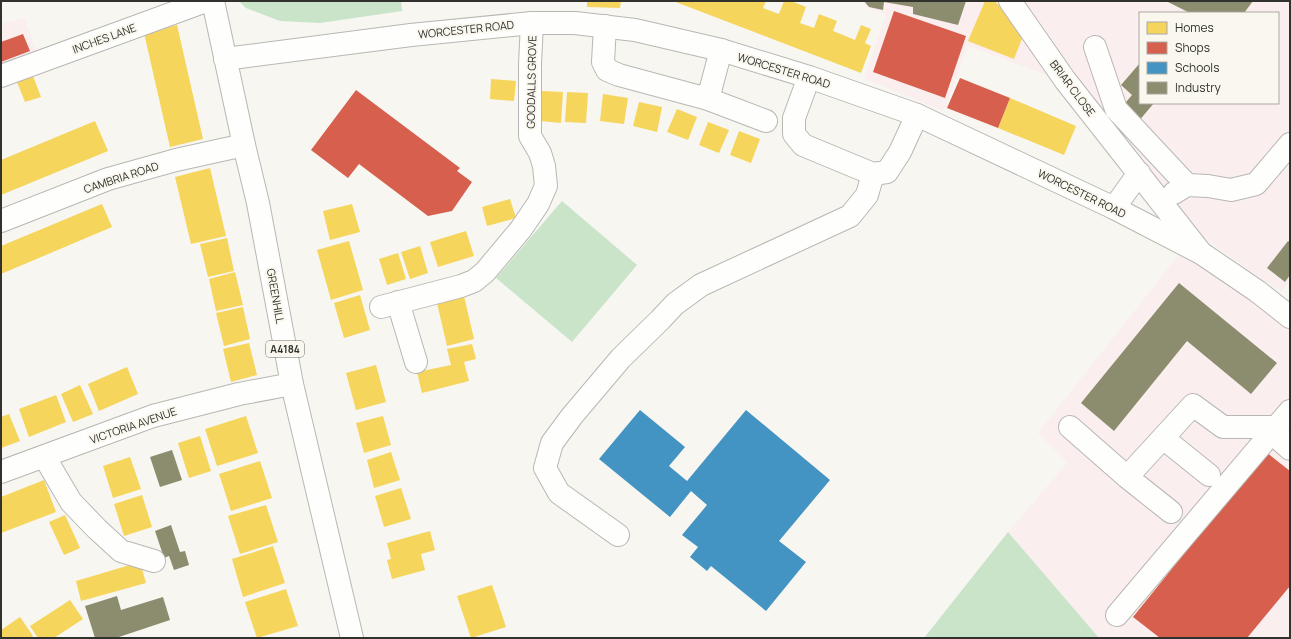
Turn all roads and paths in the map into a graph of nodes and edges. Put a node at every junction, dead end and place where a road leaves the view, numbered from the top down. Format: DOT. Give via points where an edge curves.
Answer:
graph roads {
  1 [pos="206,1"];
  2 [pos="213,1"];
  3 [pos="1010,1"];
  4 [pos="532,23"];
  5 [pos="605,26"];
  6 [pos="1095,47"];
  7 [pos="721,50"];
  8 [pos="225,59"];
  9 [pos="1,76"];
  10 [pos="809,77"];
  11 [pos="708,100"];
  12 [pos="917,115"];
  13 [pos="766,121"];
  14 [pos="1290,144"];
  15 [pos="244,145"];
  16 [pos="1139,173"];
  17 [pos="873,174"];
  18 [pos="1187,185"];
  19 [pos="1162,202"];
  20 [pos="1114,208"];
  21 [pos="1,221"];
  22 [pos="1201,253"];
  23 [pos="1290,317"];
  24 [pos="416,362"];
  25 [pos="292,384"];
  26 [pos="1283,419"];
  27 [pos="1070,427"];
  28 [pos="1163,438"];
  29 [pos="1290,449"];
  30 [pos="44,456"];
  31 [pos="1,472"];
  32 [pos="1209,475"];
  33 [pos="1127,477"];
  34 [pos="1171,512"];
  35 [pos="618,535"];
  36 [pos="154,561"];
  37 [pos="1117,615"];
  38 [pos="351,638"];
  1 -- 9 [label="main road, INCHES LANE"];
  2 -- 8 [label="main road, GREENHILL / A4184"];
  3 -- 16 [label="main road, BRIAR CLOSE" via="1065,80"];
  4 -- 5 [label="main road, WORCESTER ROAD"];
  4 -- 8 [label="main road, WORCESTER ROAD" via="411,35"];
  4 -- 24 [label="main road, GOODALLS GROVE" via="530,136 540,153 546,186 538,204 521,229 486,272 461,286 390,304"];
  5 -- 7 [label="main road, WORCESTER ROAD" via="635,30"];
  5 -- 11 [label="main road" via="603,62 607,70"];
  6 -- 18 [label="main road" via="1116,109"];
  7 -- 10 [label="main road, WORCESTER ROAD"];
  7 -- 11 [label="main road"];
  8 -- 15 [label="main road, GREENHILL / A4184"];
  10 -- 12 [label="main road, WORCESTER ROAD"];
  10 -- 17 [label="main road" via="794,118 794,134 803,145"];
  11 -- 13 [label="main road"];
  12 -- 17 [label="main road" via="900,152 887,172"];
  12 -- 20 [label="main road, WORCESTER ROAD"];
  14 -- 18 [label="main road" via="1256,184 1231,190"];
  15 -- 21 [label="main road, CAMBRIA ROAD" via="108,179"];
  15 -- 25 [label="main road, GREENHILL / A4184" via="258,203"];
  16 -- 19 [label="main road, BRIAR CLOSE"];
  16 -- 20 [label="main road"];
  17 -- 35 [label="main road" via="867,195 850,216 702,285 674,304 621,358 552,443 545,468 559,493"];
  18 -- 19 [label="main road"];
  19 -- 22 [label="main road, BRIAR CLOSE"];
  20 -- 22 [label="main road, WORCESTER ROAD"];
  22 -- 23 [label="main road, WORCESTER ROAD"];
  25 -- 30 [label="main road, VICTORIA AVENUE" via="239,394 153,416"];
  25 -- 38 [label="main road, GREENHILL / A4184"];
  26 -- 28 [label="main road" via="1223,427 1193,405"];
  26 -- 29 [label="main road" via="1281,442"];
  26 -- 37 [label="main road"];
  27 -- 33 [label="main road"];
  28 -- 32 [label="main road"];
  28 -- 33 [label="main road"];
  30 -- 31 [label="main road, VICTORIA AVENUE"];
  30 -- 36 [label="main road" via="70,502 97,529 121,551"];
  33 -- 34 [label="main road"];
}
